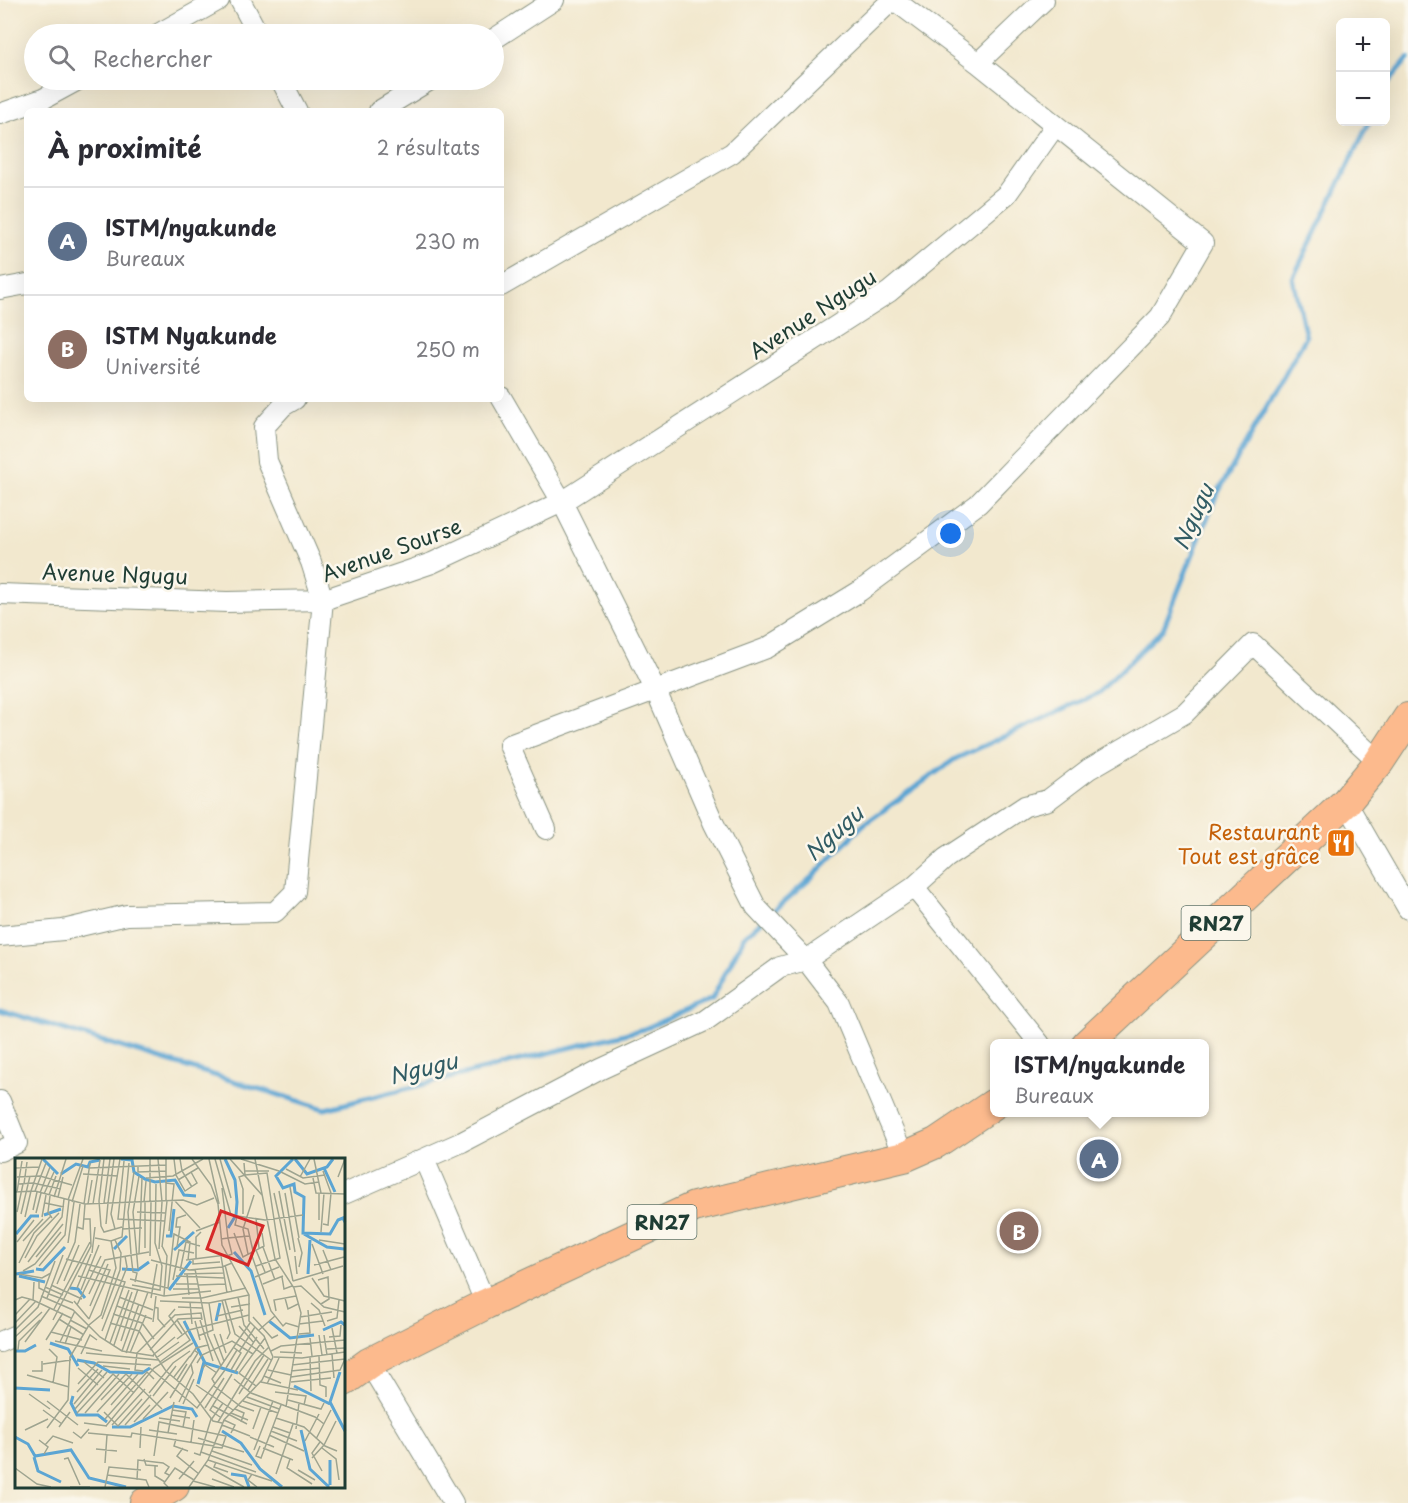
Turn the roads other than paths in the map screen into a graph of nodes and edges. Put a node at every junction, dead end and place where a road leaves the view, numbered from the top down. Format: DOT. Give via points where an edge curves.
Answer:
graph roads {
  1 [pos="219,0"];
  2 [pos="240,0"];
  3 [pos="554,0"];
  4 [pos="893,0"];
  5 [pos="1044,0"];
  6 [pos="176,24"];
  7 [pos="253,24"];
  8 [pos="504,32"];
  9 [pos="978,63"];
  10 [pos="60,90"];
  11 [pos="286,90"];
  12 [pos="414,90"];
  13 [pos="295,108"];
  14 [pos="384,108"];
  15 [pos="0,114"];
  16 [pos="1055,126"];
  17 [pos="504,284"];
  18 [pos="24,285"];
  19 [pos="0,289"];
  20 [pos="290,402"];
  21 [pos="504,402"];
  22 [pos="562,502"];
  23 [pos="0,594"];
  24 [pos="323,600"];
  25 [pos="227,602"];
  26 [pos="656,691"];
  27 [pos="1408,718"];
  28 [pos="1380,762"];
  29 [pos="1346,802"];
  30 [pos="546,829"];
  31 [pos="914,887"];
  32 [pos="1408,909"];
  33 [pos="0,936"];
  34 [pos="806,960"];
  35 [pos="1036,1039"];
  36 [pos="1091,1039"];
  37 [pos="0,1101"];
  38 [pos="990,1107"];
  39 [pos="0,1151"];
  40 [pos="904,1157"];
  41 [pos="424,1159"];
  42 [pos="345,1194"];
  43 [pos="486,1304"];
  44 [pos="15,1335"];
  45 [pos="0,1342"];
  46 [pos="369,1363"];
  47 [pos="345,1380"];
  48 [pos="171,1488"];
  49 [pos="145,1503"];
  50 [pos="453,1503"];
  1 -- 6 [label="street"];
  2 -- 7 [label="street"];
  3 -- 8 [label="street"];
  4 -- 9 [label="street"];
  4 -- 17 [label="street" via="732,153"];
  5 -- 9 [label="street"];
  9 -- 16 [label="street"];
  10 -- 15 [label="street"];
  11 -- 13 [label="street"];
  12 -- 14 [label="street"];
  16 -- 22 [label="street, Avenue Ngugu" via="1007,194 889,292"];
  16 -- 26 [label="street" via="1203,243 1160,317 978,504 860,591 767,648"];
  18 -- 19 [label="street"];
  20 -- 24 [label="street" via="264,427 267,461 311,562"];
  21 -- 22 [label="street"];
  22 -- 24 [label="street, Avenue Sourse" via="432,563"];
  22 -- 26 [label="street"];
  23 -- 25 [label="street, Avenue Ngugu"];
  24 -- 25 [label="street, Avenue Sourse"];
  24 -- 33 [label="street" via="296,892 275,912 128,915 63,930"];
  26 -- 30 [label="street" via="509,745"];
  26 -- 34 [label="street" via="714,824 756,907"];
  27 -- 28 [label="main road, RN27"];
  28 -- 29 [label="main road, RN27"];
  28 -- 31 [label="street" via="1253,644 1185,713 1089,769 1048,800 1025,806 946,858"];
  29 -- 32 [label="street"];
  29 -- 36 [label="main road, RN27"];
  31 -- 34 [label="street"];
  31 -- 35 [label="street"];
  34 -- 40 [label="street" via="839,1003"];
  34 -- 41 [label="street" via="780,967 705,1021"];
  37 -- 39 [label="street" via="16,1143"];
  38 -- 40 [label="main road, RN27" via="936,1143"];
  40 -- 43 [label="main road, RN27" via="694,1207"];
  41 -- 42 [label="street"];
  41 -- 43 [label="street"];
  43 -- 46 [label="main road, RN27"];
  44 -- 45 [label="street"];
  46 -- 47 [label="main road, RN27"];
  46 -- 50 [label="street"];
  48 -- 49 [label="main road"];
}
